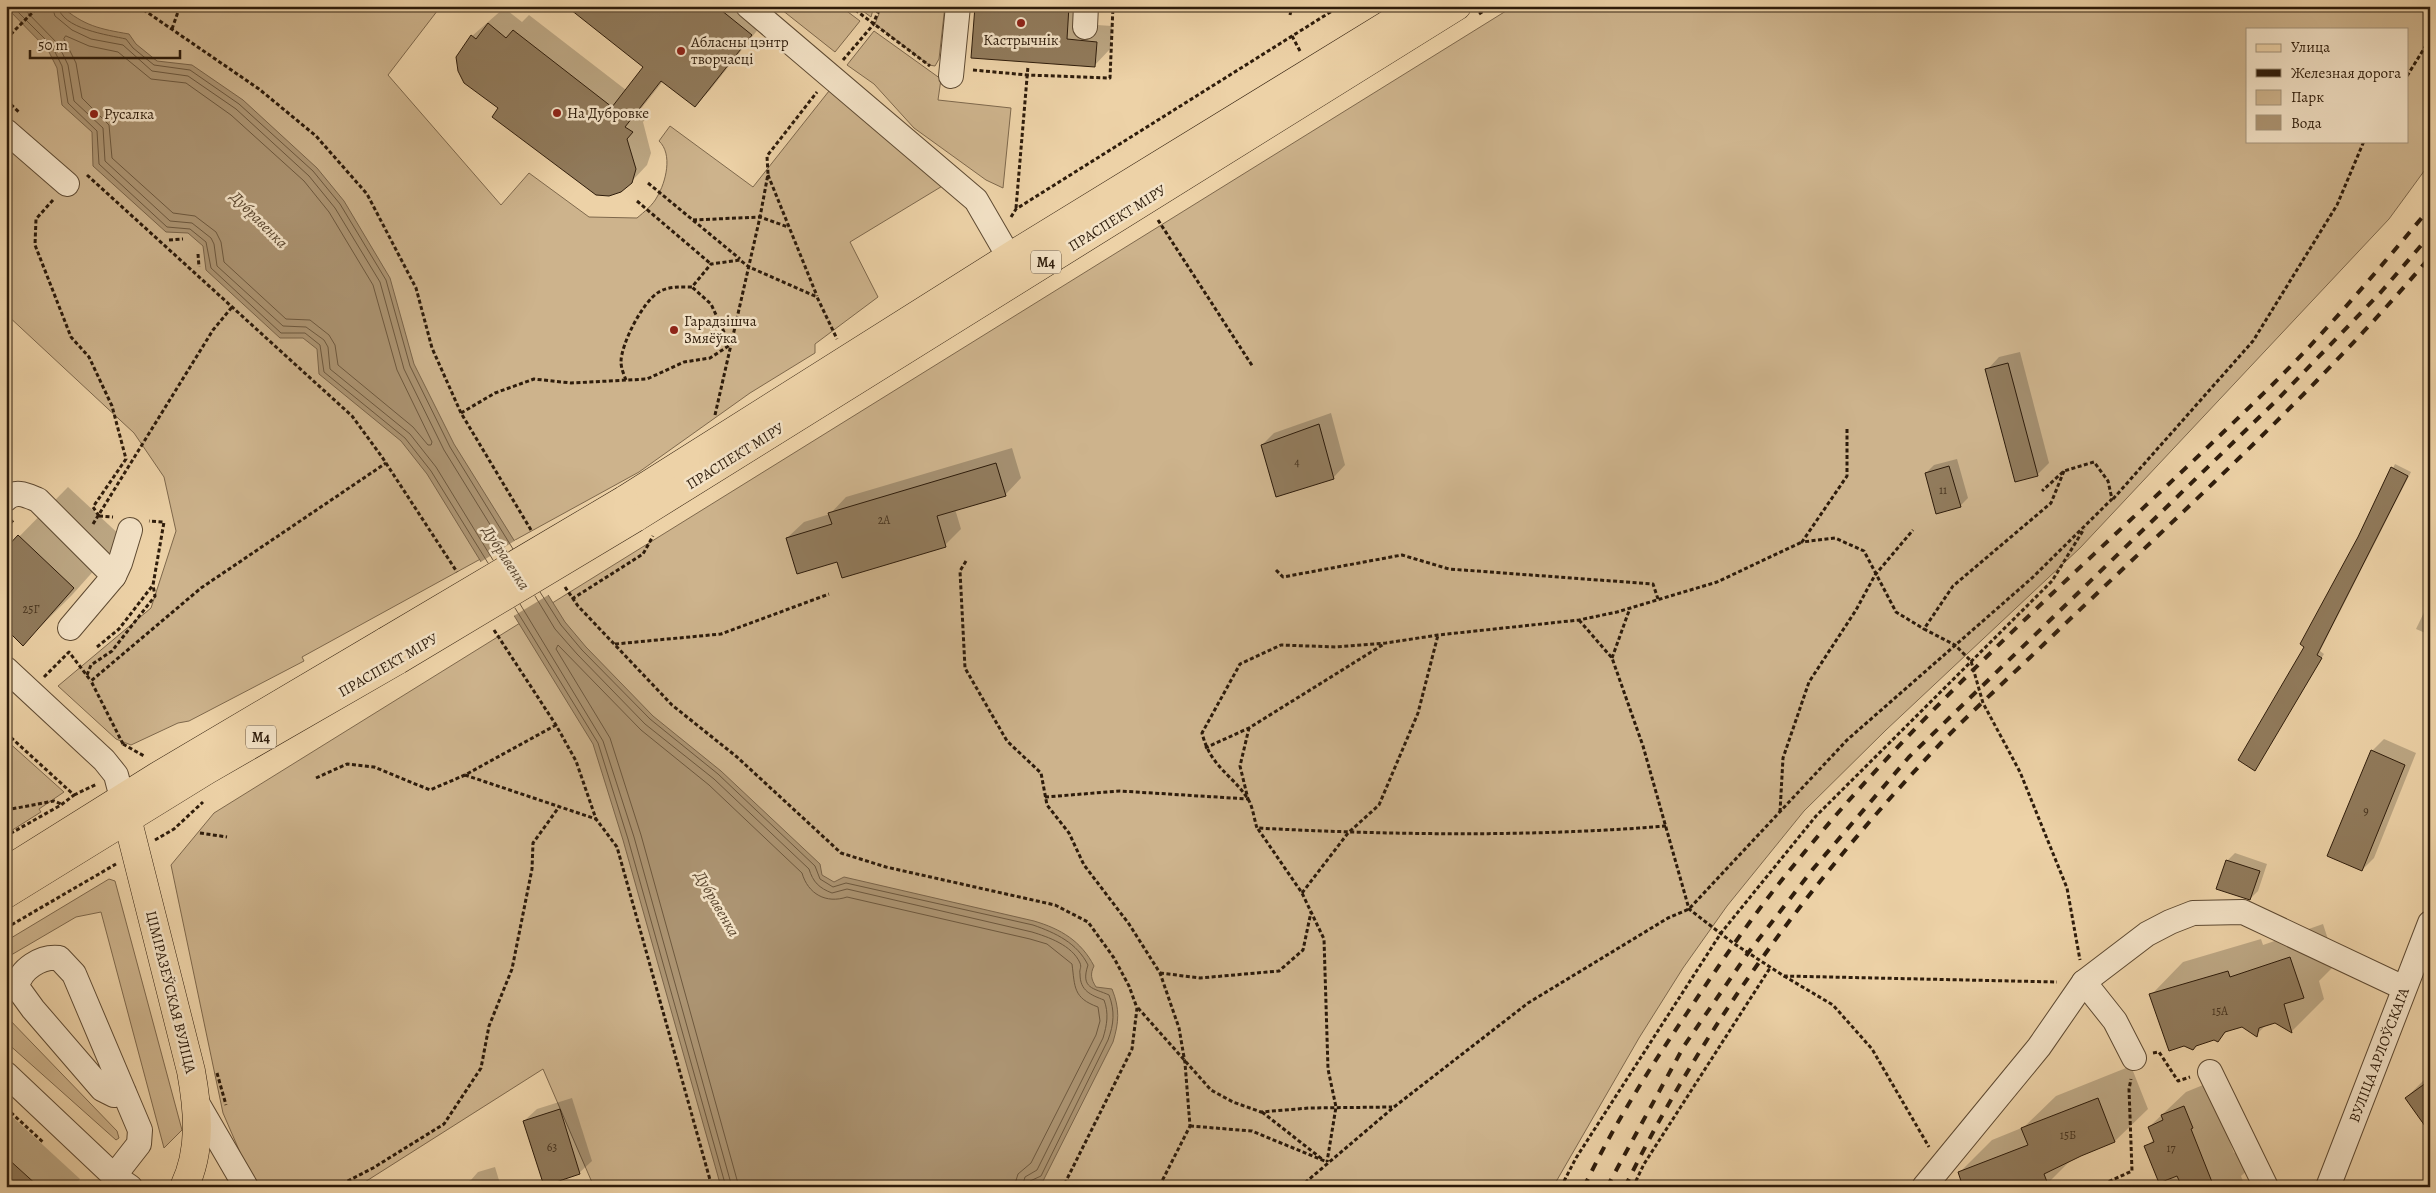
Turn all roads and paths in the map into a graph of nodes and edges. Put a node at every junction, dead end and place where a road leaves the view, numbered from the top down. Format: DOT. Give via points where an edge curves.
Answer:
graph roads {
  1 [pos="39,6"];
  2 [pos="138,6"];
  3 [pos="180,6"];
  4 [pos="748,6"];
  5 [pos="850,6"];
  6 [pos="880,6"];
  7 [pos="958,6"];
  8 [pos="1113,6"];
  9 [pos="1292,6"];
  10 [pos="1418,6"];
  11 [pos="1457,6"];
  12 [pos="1290,15"];
  13 [pos="873,25"];
  14 [pos="172,29"];
  15 [pos="1292,36"];
  16 [pos="6,39"];
  17 [pos="2430,40"];
  18 [pos="1300,51"];
  19 [pos="1028,66"];
  20 [pos="2408,74"];
  21 [pos="830,75"];
  22 [pos="1027,75"];
  23 [pos="951,76"];
  24 [pos="6,131"];
  25 [pos="2364,142"];
  26 [pos="766,149"];
  27 [pos="767,156"];
  28 [pos="768,174"];
  29 [pos="648,183"];
  30 [pos="67,184"];
  31 [pos="637,201"];
  32 [pos="1016,209"];
  33 [pos="1154,213"];
  34 [pos="760,217"];
  35 [pos="693,220"];
  36 [pos="788,227"];
  37 [pos="183,239"];
  38 [pos="169,240"];
  39 [pos="198,254"];
  40 [pos="1009,256"];
  41 [pos="740,260"];
  42 [pos="711,264"];
  43 [pos="199,266"];
  44 [pos="749,267"];
  45 [pos="692,286"];
  46 [pos="817,297"];
  47 [pos="232,307"];
  48 [pos="840,344"];
  49 [pos="730,345"];
  50 [pos="1253,367"];
  51 [pos="626,380"];
  52 [pos="461,414"];
  53 [pos="715,416"];
  54 [pos="1847,429"];
  55 [pos="386,463"];
  56 [pos="2064,471"];
  57 [pos="2042,491"];
  58 [pos="6,499"];
  59 [pos="2112,500"];
  60 [pos="638,517"];
  61 [pos="2086,525"];
  62 [pos="130,530"];
  63 [pos="1913,530"];
  64 [pos="532,532"];
  65 [pos="1802,542"];
  66 [pos="966,561"];
  67 [pos="1276,570"];
  68 [pos="1876,575"];
  69 [pos="114,576"];
  70 [pos="562,582"];
  71 [pos="153,584"];
  72 [pos="829,594"];
  73 [pos="572,599"];
  74 [pos="1658,599"];
  75 [pos="1630,608"];
  76 [pos="1579,620"];
  77 [pos="70,628"];
  78 [pos="1924,629"];
  79 [pos="1438,635"];
  80 [pos="1386,643"];
  81 [pos="614,644"];
  82 [pos="1955,645"];
  83 [pos="1612,658"];
  84 [pos="1971,661"];
  85 [pos="6,669"];
  86 [pos="87,675"];
  87 [pos="42,680"];
  88 [pos="91,681"];
  89 [pos="556,725"];
  90 [pos="1249,728"];
  91 [pos="6,733"];
  92 [pos="123,744"];
  93 [pos="1205,748"];
  94 [pos="465,775"];
  95 [pos="316,778"];
  96 [pos="1045,797"];
  97 [pos="209,798"];
  98 [pos="1248,799"];
  99 [pos="61,805"];
  100 [pos="559,807"];
  101 [pos="125,809"];
  102 [pos="6,810"];
  103 [pos="1780,813"];
  104 [pos="596,819"];
  105 [pos="1666,826"];
  106 [pos="1257,828"];
  107 [pos="200,833"];
  108 [pos="1348,833"];
  109 [pos="6,836"];
  110 [pos="227,837"];
  111 [pos="137,852"];
  112 [pos="6,871"];
  113 [pos="1302,892"];
  114 [pos="6,894"];
  115 [pos="1689,909"];
  116 [pos="1311,911"];
  117 [pos="2430,923"];
  118 [pos="6,928"];
  119 [pos="1721,933"];
  120 [pos="2425,951"];
  121 [pos="1770,968"];
  122 [pos="1160,974"];
  123 [pos="1784,976"];
  124 [pos="2084,982"];
  125 [pos="2404,988"];
  126 [pos="1137,1008"];
  127 [pos="2134,1058"];
  128 [pos="1185,1062"];
  129 [pos="2210,1072"];
  130 [pos="6,1074"];
  131 [pos="124,1092"];
  132 [pos="196,1101"];
  133 [pos="1394,1106"];
  134 [pos="1336,1107"];
  135 [pos="1261,1112"];
  136 [pos="1190,1126"];
  137 [pos="1327,1162"];
  138 [pos="1945,1176"];
  139 [pos="122,1182"];
  140 [pos="184,1187"];
  141 [pos="246,1187"];
  142 [pos="336,1187"];
  143 [pos="1063,1187"];
  144 [pos="1159,1187"];
  145 [pos="1300,1187"];
  146 [pos="1561,1187"];
  147 [pos="1633,1187"];
  148 [pos="1924,1187"];
  149 [pos="2097,1187"];
  150 [pos="2266,1187"];
  151 [pos="2328,1187"];
  1 -- 16 [label="path"];
  2 -- 14 [label="path"];
  3 -- 14 [label="path"];
  4 -- 21 [label="street"];
  5 -- 13 [label="path"];
  6 -- 13 [label="path"];
  7 -- 23 [label="street"];
  8 -- 22 [label="path" via="1110,78"];
  9 -- 12 [label="path"];
  10 -- 40 [label="main road, ПРАСПЕКТ МІРУ / М4"];
  11 -- 60 [label="main road, ПРАСПЕКТ МІРУ / М4"];
  13 -- 21 [label="path"];
  14 -- 52 [label="path" via="259,89 316,136 367,194 416,288 432,348"];
  15 -- 18 [label="path"];
  17 -- 20 [label="path"];
  19 -- 22 [label="path"];
  21 -- 27 [label="path"];
  21 -- 40 [label="street" via="976,200"];
  22 -- 32 [label="path"];
  24 -- 30 [label="street"];
  25 -- 59 [label="path" via="2338,205 2252,341"];
  26 -- 27 [label="path"];
  27 -- 28 [label="path"];
  28 -- 34 [label="path"];
  28 -- 36 [label="path"];
  29 -- 35 [label="path"];
  30 -- 47 [label="path" via="36,219 35,245 71,337 89,357 112,406 126,459 93,507 98,516 213,330"];
  31 -- 42 [label="path"];
  33 -- 50 [label="path"];
  34 -- 35 [label="path"];
  34 -- 36 [label="path"];
  34 -- 44 [label="path"];
  35 -- 41 [label="path"];
  36 -- 46 [label="path"];
  37 -- 38 [label="path"];
  39 -- 43 [label="path"];
  40 -- 60 [label="main road, ПРАСПЕКТ МІРУ / М4"];
  41 -- 42 [label="path"];
  41 -- 44 [label="path"];
  42 -- 45 [label="path"];
  44 -- 46 [label="path"];
  44 -- 49 [label="path"];
  45 -- 49 [label="path" via="711,304"];
  45 -- 51 [label="path" via="671,287 658,292 647,303 624,346 620,363"];
  46 -- 48 [label="path"];
  49 -- 51 [label="path" via="710,358 684,362 647,379"];
  49 -- 53 [label="path"];
  51 -- 52 [label="path" via="571,383 534,379 495,393"];
  52 -- 64 [label="path"];
  54 -- 65 [label="path" via="1847,476"];
  55 -- 88 [label="path" via="201,588"];
  56 -- 57 [label="path"];
  56 -- 59 [label="path" via="2094,462 2108,481"];
  56 -- 78 [label="path" via="2051,503 1953,586"];
  58 -- 69 [label="street" via="23,493 38,500"];
  59 -- 61 [label="path"];
  60 -- 73 [label="path" via="643,554"];
  60 -- 101 [label="main road, ПРАСПЕКТ МІРУ / М4, bridge" via="392,651 281,726"];
  61 -- 82 [label="path" via="2032,578"];
  61 -- 84 [label="path" via="2052,581"];
  62 -- 69 [label="street"];
  63 -- 68 [label="path"];
  65 -- 68 [label="path" via="1835,538 1864,551"];
  65 -- 74 [label="path" via="1717,582"];
  66 -- 96 [label="path" via="960,571 965,668 1007,741 1040,773"];
  67 -- 74 [label="path" via="1283,577 1402,555 1449,569 1653,584"];
  68 -- 78 [label="path" via="1896,612"];
  68 -- 103 [label="path" via="1809,682 1783,758"];
  69 -- 77 [label="street"];
  70 -- 73 [label="path"];
  71 -- 86 [label="path" via="155,596 112,651 91,665"];
  72 -- 81 [label="path" via="721,634"];
  73 -- 81 [label="path"];
  74 -- 75 [label="path"];
  75 -- 76 [label="path"];
  75 -- 83 [label="path"];
  76 -- 79 [label="path"];
  76 -- 83 [label="path"];
  78 -- 82 [label="path"];
  79 -- 80 [label="path"];
  79 -- 108 [label="path" via="1418,713 1379,805"];
  80 -- 90 [label="path"];
  80 -- 93 [label="path" via="1336,647 1280,645 1240,664 1202,734"];
  81 -- 126 [label="path" via="672,705 737,757 841,853 886,867 1055,905 1088,922 1114,958"];
  82 -- 84 [label="path"];
  82 -- 103 [label="path" via="1847,740"];
  83 -- 105 [label="path" via="1643,746"];
  84 -- 119 [label="path" via="1816,816"];
  84 -- 124 [label="path" via="1983,703 2020,772 2067,888"];
  85 -- 101 [label="street" via="104,760 116,775"];
  86 -- 87 [label="path" via="69,652"];
  86 -- 88 [label="path"];
  88 -- 92 [label="path"];
  89 -- 94 [label="path"];
  90 -- 93 [label="path"];
  90 -- 98 [label="path" via="1240,766"];
  91 -- 99 [label="path" via="74,794"];
  93 -- 98 [label="path"];
  94 -- 95 [label="path" via="430,790 374,767 347,764"];
  94 -- 100 [label="path"];
  96 -- 98 [label="path" via="1120,790"];
  96 -- 122 [label="path" via="1047,805 1069,833 1084,865 1129,924"];
  97 -- 111 [label="path" via="174,829"];
  98 -- 106 [label="path"];
  99 -- 102 [label="path" via="54,801"];
  99 -- 109 [label="path"];
  100 -- 104 [label="path"];
  100 -- 142 [label="path" via="533,843 532,869 512,969 489,1026 481,1068 444,1124"];
  101 -- 111 [label="main road, ЦІМІРАЗЕЎСКАЯ ВУЛІЦА"];
  101 -- 112 [label="main road, ПРАСПЕКТ МІРУ / М4"];
  101 -- 114 [label="main road, ПРАСПЕКТ МІРУ / М4"];
  103 -- 115 [label="path"];
  105 -- 108 [label="path" via="1490,834"];
  105 -- 115 [label="path"];
  106 -- 108 [label="path"];
  106 -- 113 [label="path"];
  107 -- 110 [label="path"];
  108 -- 113 [label="path"];
  111 -- 118 [label="path"];
  111 -- 132 [label="main road, ЦІМІРАЗЕЎСКАЯ ВУЛІЦА"];
  113 -- 116 [label="path"];
  115 -- 119 [label="path"];
  115 -- 133 [label="path" via="1668,918 1528,1003"];
  116 -- 122 [label="path" via="1303,950 1279,971 1200,978"];
  116 -- 134 [label="path" via="1324,939 1328,1069"];
  117 -- 120 [label="street, ВУЛІЦА АРЛОЎСКАГА"];
  119 -- 121 [label="path"];
  119 -- 146 [label="path" via="1581,1150"];
  120 -- 125 [label="street, ВУЛІЦА АРЛОЎСКАГА"];
  121 -- 123 [label="path"];
  121 -- 147 [label="path" via="1644,1164"];
  122 -- 128 [label="path" via="1179,1028"];
  123 -- 124 [label="path"];
  123 -- 138 [label="path" via="1833,1005 1872,1049"];
  124 -- 125 [label="street" via="2147,934 2193,913 2209,911 2243,912"];
  124 -- 127 [label="street" via="2115,1021"];
  124 -- 138 [label="street"];
  125 -- 151 [label="street, ВУЛІЦА АРЛОЎСКАГА"];
  126 -- 128 [label="path"];
  126 -- 143 [label="path" via="1132,1049"];
  127 -- 129 [label="path" via="2159,1052 2178,1081"];
  127 -- 149 [label="path" via="2129,1089 2132,1171"];
  128 -- 135 [label="path" via="1211,1090"];
  128 -- 136 [label="path"];
  129 -- 150 [label="street"];
  130 -- 139 [label="street"];
  131 -- 131 [label="street" via="74,974 59,958 51,957 31,965 18,976 17,987 102,1089 114,1095"];
  131 -- 139 [label="street" via="140,1130 139,1144"];
  132 -- 140 [label="main road, ЦІМІРАЗЕЎСКАЯ ВУЛІЦА" via="198,1129 195,1153"];
  132 -- 141 [label="street"];
  133 -- 134 [label="path"];
  133 -- 137 [label="path"];
  134 -- 135 [label="path"];
  134 -- 137 [label="path"];
  135 -- 137 [label="path"];
  136 -- 137 [label="path" via="1252,1131"];
  136 -- 144 [label="path"];
  137 -- 145 [label="path"];
  138 -- 148 [label="street"];
}
